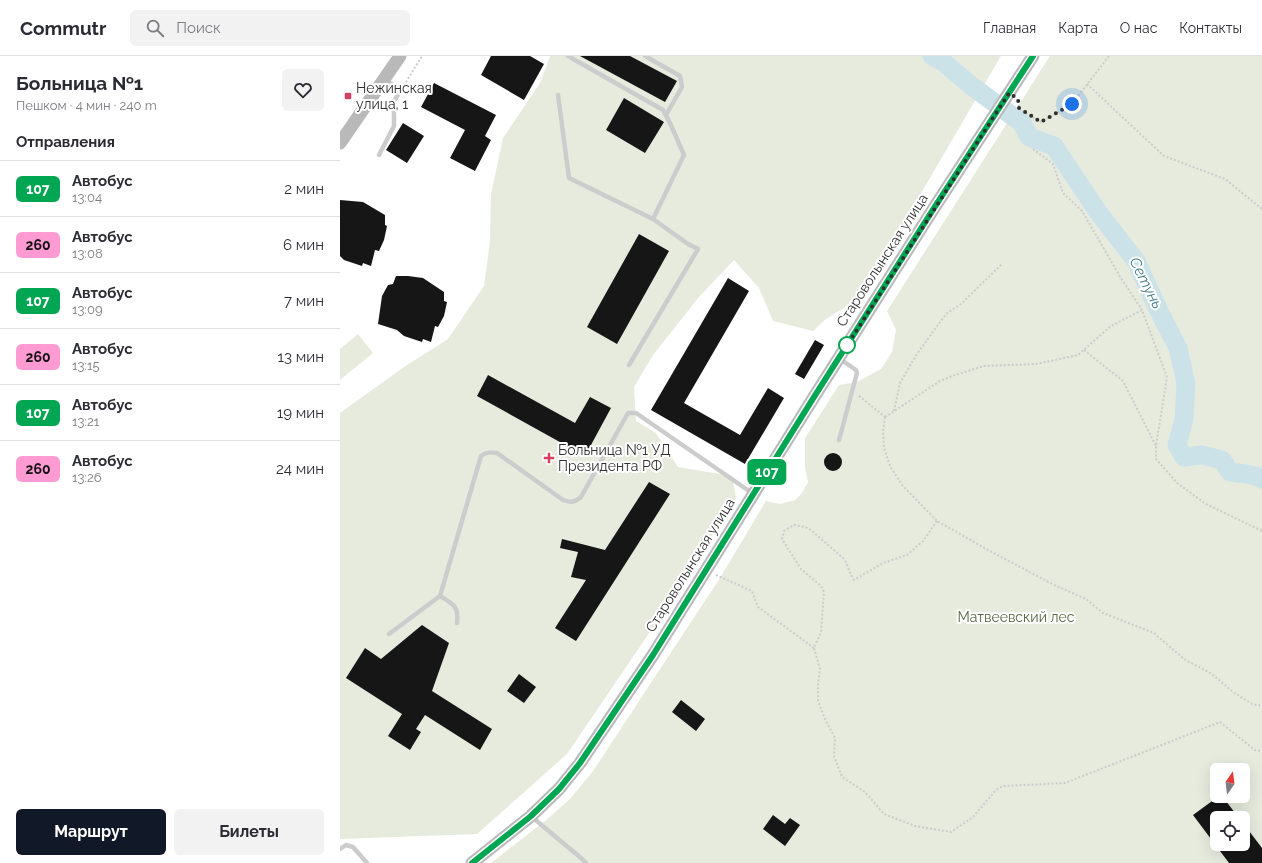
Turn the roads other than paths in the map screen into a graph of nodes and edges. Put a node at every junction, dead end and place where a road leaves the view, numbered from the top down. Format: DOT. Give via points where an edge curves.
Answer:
graph roads {
  1 [pos="400,56"];
  2 [pos="568,56"];
  3 [pos="644,56"];
  4 [pos="1033,56"];
  5 [pos="385,79"];
  6 [pos="558,95"];
  7 [pos="666,115"];
  8 [pos="340,143"];
  9 [pos="379,155"];
  10 [pos="652,219"];
  11 [pos="838,358"];
  12 [pos="629,365"];
  13 [pos="839,440"];
  14 [pos="753,494"];
  15 [pos="440,596"];
  16 [pos="457,623"];
  17 [pos="389,634"];
  18 [pos="531,816"];
  19 [pos="340,849"];
  20 [pos="367,863"];
  21 [pos="472,863"];
  22 [pos="586,863"];
  1 -- 5 [label="street"];
  2 -- 7 [label="lane" via="663,110"];
  3 -- 7 [label="lane" via="680,76 682,87"];
  4 -- 11 [label="street, Староволынская улица"];
  5 -- 8 [label="street"];
  5 -- 9 [label="lane" via="398,88 398,95 394,101 394,126"];
  6 -- 10 [label="lane" via="569,178"];
  7 -- 10 [label="lane" via="684,155"];
  10 -- 12 [label="lane" via="698,249"];
  11 -- 13 [label="lane" via="857,373"];
  11 -- 14 [label="street, Староволынская улица"];
  14 -- 15 [label="lane" via="632,412 628,413 576,502 563,500 497,453 484,453"];
  14 -- 18 [label="street, Староволынская улица" via="653,655 580,763 559,789"];
  15 -- 16 [label="lane" via="456,608"];
  15 -- 17 [label="lane"];
  18 -- 21 [label="street, Староволынская улица"];
  18 -- 22 [label="lane"];
  19 -- 20 [label="lane" via="346,845 353,847"];
}
